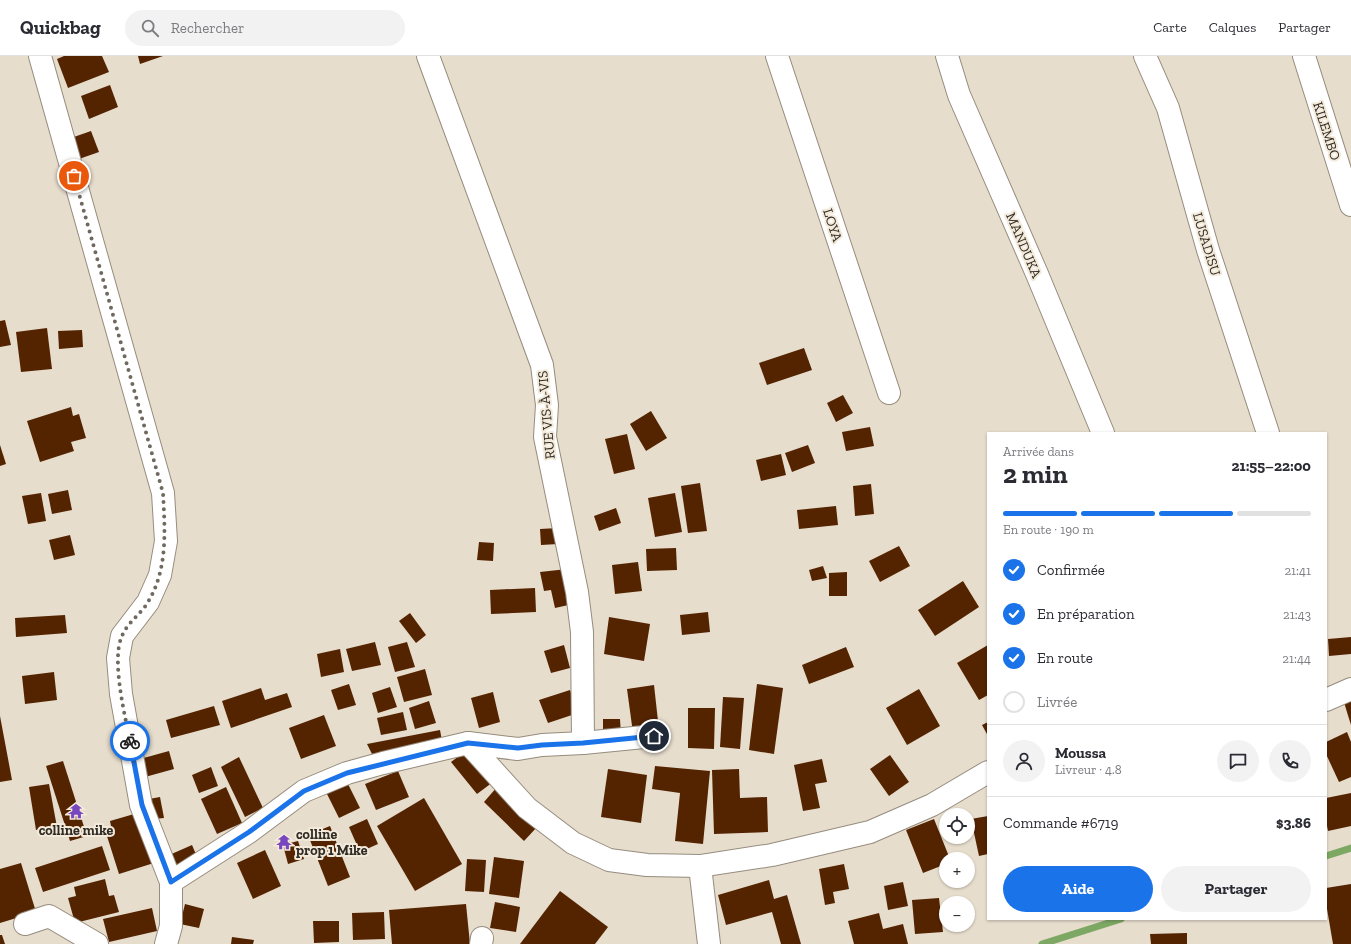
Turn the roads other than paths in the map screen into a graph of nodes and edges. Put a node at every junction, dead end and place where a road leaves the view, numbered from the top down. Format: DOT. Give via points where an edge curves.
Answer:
graph roads {
  1 [pos="40,56"];
  2 [pos="428,56"];
  3 [pos="778,56"];
  4 [pos="947,56"];
  5 [pos="1145,56"];
  6 [pos="1304,56"];
  7 [pos="1351,205"];
  8 [pos="889,393"];
  9 [pos="1103,432"];
  10 [pos="1268,432"];
  11 [pos="1351,689"];
  12 [pos="1327,700"];
  13 [pos="654,736"];
  14 [pos="468,743"];
  15 [pos="583,743"];
  16 [pos="987,773"];
  17 [pos="700,866"];
  18 [pos="171,882"];
  19 [pos="25,924"];
  20 [pos="97,944"];
  21 [pos="166,944"];
  22 [pos="709,944"];
  1 -- 18 [label="street" via="163,493 166,541 160,575 148,602 122,636 118,658 121,694 142,805"];
  2 -- 15 [label="street, RUE VIS-À-VIS" via="542,365 547,405 545,437 577,592 582,632"];
  3 -- 8 [label="street, LOYA"];
  4 -- 9 [label="street, MANDUKA" via="959,96"];
  5 -- 10 [label="street, LUSADISU" via="1168,108 1208,250"];
  6 -- 7 [label="street, KILEMBO"];
  11 -- 12 [label="street"];
  13 -- 15 [label="street"];
  14 -- 15 [label="street" via="518,748"];
  14 -- 17 [label="street" via="527,808 573,842 609,860 647,865"];
  14 -- 18 [label="street" via="347,773 304,791 249,832"];
  16 -- 17 [label="street" via="932,806 870,832 772,855"];
  17 -- 22 [label="street"];
  18 -- 21 [label="street" via="171,926"];
  19 -- 20 [label="street" via="49,916"];
}
